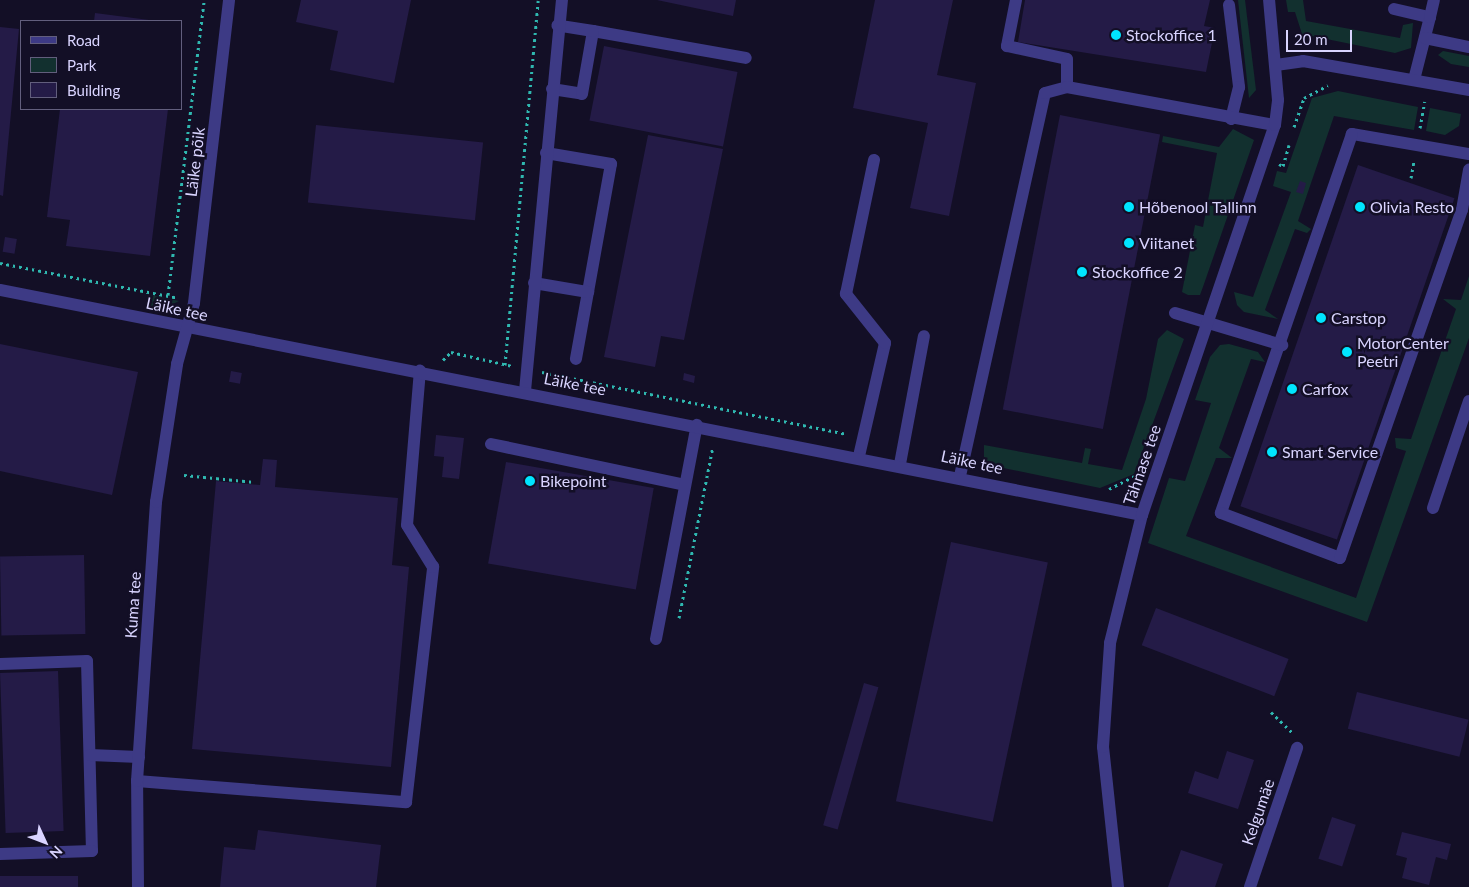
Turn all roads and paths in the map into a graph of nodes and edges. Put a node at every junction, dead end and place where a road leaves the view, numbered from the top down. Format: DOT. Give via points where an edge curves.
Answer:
graph roads {
  1 [pos="204,0"];
  2 [pos="229,0"];
  3 [pos="538,0"];
  4 [pos="562,0"];
  5 [pos="1016,0"];
  6 [pos="1269,0"];
  7 [pos="1434,0"];
  8 [pos="1229,6"];
  9 [pos="1394,9"];
  10 [pos="1430,17"];
  11 [pos="558,24"];
  12 [pos="593,31"];
  13 [pos="1425,38"];
  14 [pos="1469,47"];
  15 [pos="746,58"];
  16 [pos="1276,65"];
  17 [pos="1414,80"];
  18 [pos="1332,85"];
  19 [pos="1067,87"];
  20 [pos="552,89"];
  21 [pos="1469,90"];
  22 [pos="1416,99"];
  23 [pos="1425,101"];
  24 [pos="1434,102"];
  25 [pos="1231,119"];
  26 [pos="1275,125"];
  27 [pos="1420,131"];
  28 [pos="546,153"];
  29 [pos="1469,154"];
  30 [pos="874,160"];
  31 [pos="1278,164"];
  32 [pos="1469,170"];
  33 [pos="0,263"];
  34 [pos="534,283"];
  35 [pos="0,290"];
  36 [pos="588,292"];
  37 [pos="168,295"];
  38 [pos="194,303"];
  39 [pos="1176,313"];
  40 [pos="1208,322"];
  41 [pos="186,328"];
  42 [pos="924,336"];
  43 [pos="1282,344"];
  44 [pos="435,358"];
  45 [pos="576,359"];
  46 [pos="505,365"];
  47 [pos="526,369"];
  48 [pos="420,371"];
  49 [pos="525,391"];
  50 [pos="1469,401"];
  51 [pos="697,425"];
  52 [pos="863,438"];
  53 [pos="491,444"];
  54 [pos="859,456"];
  55 [pos="900,464"];
  56 [pos="1141,469"];
  57 [pos="184,475"];
  58 [pos="960,476"];
  59 [pos="255,482"];
  60 [pos="685,485"];
  61 [pos="1100,491"];
  62 [pos="1433,508"];
  63 [pos="1142,515"];
  64 [pos="656,639"];
  65 [pos="0,664"];
  66 [pos="1271,712"];
  67 [pos="1297,748"];
  68 [pos="90,755"];
  69 [pos="139,757"];
  70 [pos="137,781"];
  71 [pos="0,854"];
  72 [pos="138,887"];
  73 [pos="1118,887"];
  74 [pos="1250,887"];
  1 -- 37 [label="path"];
  2 -- 38 [label="street, Läike põik"];
  3 -- 46 [label="path"];
  4 -- 11 [label="street"];
  5 -- 19 [label="street" via="1007,46 1067,59"];
  6 -- 16 [label="street, Tähnase tee"];
  7 -- 10 [label="street"];
  8 -- 25 [label="street" via="1239,87"];
  9 -- 10 [label="street"];
  10 -- 13 [label="street"];
  11 -- 12 [label="street"];
  11 -- 20 [label="street"];
  12 -- 15 [label="street"];
  12 -- 20 [label="street" via="582,94"];
  13 -- 14 [label="street"];
  13 -- 17 [label="street"];
  16 -- 17 [label="street" via="1303,61"];
  16 -- 26 [label="street, Tähnase tee"];
  17 -- 21 [label="street"];
  18 -- 31 [label="path" via="1304,98 1283,166"];
  19 -- 25 [label="street"];
  19 -- 58 [label="street" via="1045,93"];
  20 -- 28 [label="street"];
  22 -- 23 [label="path"];
  23 -- 24 [label="path"];
  23 -- 27 [label="path"];
  25 -- 26 [label="street"];
  26 -- 40 [label="street, Tähnase tee"];
  28 -- 34 [label="street"];
  28 -- 36 [label="street" via="611,164"];
  29 -- 43 [label="street" via="1352,134"];
  30 -- 52 [label="street" via="846,294 885,343"];
  32 -- 43 [label="street" via="1462,210 1340,558 1221,513"];
  33 -- 37 [label="path"];
  34 -- 36 [label="street"];
  34 -- 47 [label="street"];
  35 -- 41 [label="street, Läike tee"];
  36 -- 45 [label="street"];
  37 -- 38 [label="path"];
  38 -- 41 [label="street, Läike põik"];
  39 -- 40 [label="street"];
  40 -- 43 [label="street"];
  40 -- 63 [label="street, Tähnase tee"];
  41 -- 48 [label="street, Läike tee"];
  41 -- 69 [label="street, Kuma tee" via="156,502"];
  42 -- 55 [label="street"];
  44 -- 46 [label="path" via="443,360 451,352"];
  46 -- 47 [label="path"];
  47 -- 49 [label="street"];
  47 -- 52 [label="path"];
  48 -- 49 [label="street, Läike tee"];
  48 -- 70 [label="street" via="407,525 433,567 406,802"];
  49 -- 51 [label="street, Läike tee"];
  50 -- 62 [label="street"];
  51 -- 54 [label="street, Läike tee"];
  51 -- 60 [label="street"];
  52 -- 54 [label="street"];
  53 -- 60 [label="street"];
  54 -- 55 [label="street, Läike tee"];
  55 -- 58 [label="street, Läike tee"];
  56 -- 61 [label="path" via="1129,482"];
  57 -- 59 [label="path"];
  58 -- 63 [label="street, Läike tee"];
  60 -- 64 [label="street"];
  63 -- 73 [label="street, Tähnase tee" via="1110,643 1106,694 1103,746"];
  65 -- 68 [label="street" via="87,662"];
  66 -- 67 [label="path" via="1288,725"];
  67 -- 74 [label="street, Kelgumäe"];
  68 -- 69 [label="street"];
  68 -- 71 [label="street" via="92,851"];
  69 -- 70 [label="street, Kuma tee"];
  70 -- 72 [label="street, Kuma tee"];
}
